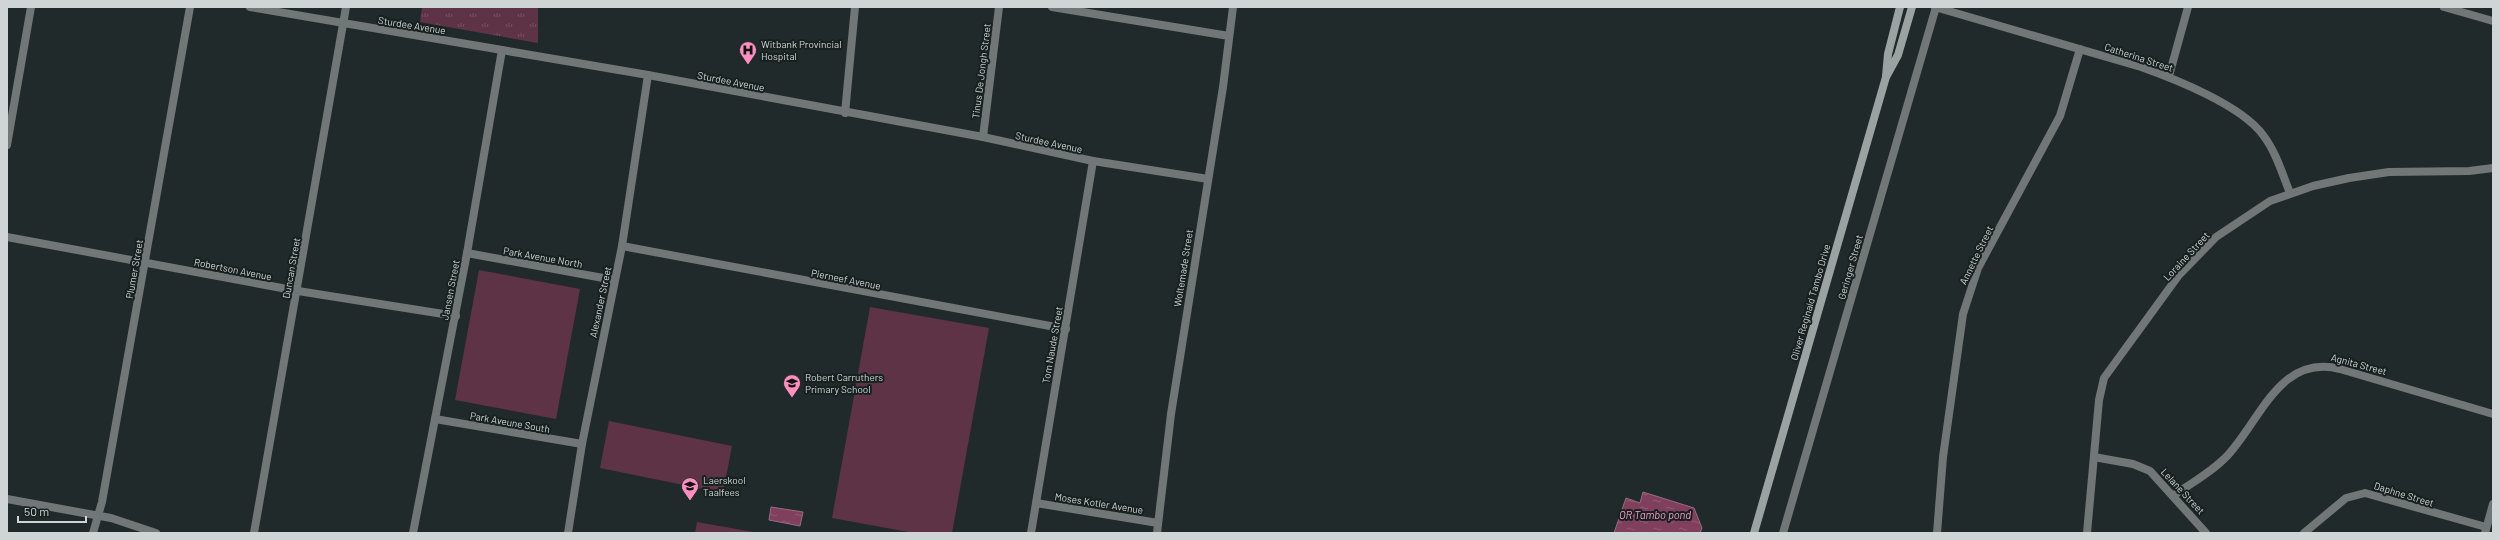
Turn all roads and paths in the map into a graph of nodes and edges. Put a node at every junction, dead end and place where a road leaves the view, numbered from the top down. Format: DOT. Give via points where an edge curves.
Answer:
graph roads {
  1 [pos="31,7"];
  2 [pos="190,7"];
  3 [pos="250,7"];
  4 [pos="346,7"];
  5 [pos="856,7"];
  6 [pos="999,7"];
  7 [pos="1052,7"];
  8 [pos="1233,7"];
  9 [pos="1900,7"];
  10 [pos="1912,7"];
  11 [pos="1936,7"];
  12 [pos="2188,7"];
  13 [pos="2444,7"];
  14 [pos="1091,10"];
  15 [pos="2493,21"];
  16 [pos="344,24"];
  17 [pos="1229,36"];
  18 [pos="2080,49"];
  19 [pos="502,50"];
  20 [pos="648,75"];
  21 [pos="2169,76"];
  22 [pos="1886,77"];
  23 [pos="845,113"];
  24 [pos="983,137"];
  25 [pos="7,145"];
  26 [pos="1093,161"];
  27 [pos="2493,168"];
  28 [pos="1208,179"];
  29 [pos="2290,193"];
  30 [pos="7,237"];
  31 [pos="622,246"];
  32 [pos="468,253"];
  33 [pos="145,262"];
  34 [pos="614,280"];
  35 [pos="298,291"];
  36 [pos="456,316"];
  37 [pos="1066,329"];
  38 [pos="2493,414"];
  39 [pos="435,419"];
  40 [pos="582,444"];
  41 [pos="2094,458"];
  42 [pos="2174,495"];
  43 [pos="7,499"];
  44 [pos="1036,503"];
  45 [pos="2493,504"];
  46 [pos="97,515"];
  47 [pos="1158,523"];
  48 [pos="2486,530"];
  49 [pos="93,533"];
  50 [pos="156,533"];
  51 [pos="254,533"];
  52 [pos="413,533"];
  53 [pos="568,533"];
  54 [pos="1031,533"];
  55 [pos="1157,533"];
  56 [pos="1754,533"];
  57 [pos="1783,533"];
  58 [pos="1937,533"];
  59 [pos="2087,533"];
  60 [pos="2206,533"];
  61 [pos="2304,533"];
  1 -- 25 [label="street"];
  2 -- 33 [label="street, Plumer Street"];
  3 -- 16 [label="street, Sturdee Avenue"];
  4 -- 16 [label="street, Duncan Street"];
  5 -- 23 [label="street"];
  6 -- 24 [label="street, Tinus De Jongh Street"];
  7 -- 14 [label="street"];
  8 -- 17 [label="street, Woltemade Street"];
  9 -- 22 [label="main road, Oliver Reginald Tambo Drive" via="1888,54"];
  10 -- 22 [label="main road, Oliver Reginald Tambo Drive" via="1898,55"];
  11 -- 18 [label="street, Catherina Street"];
  11 -- 57 [label="street, Geringer Street"];
  12 -- 21 [label="street"];
  13 -- 15 [label="street"];
  14 -- 17 [label="street"];
  16 -- 19 [label="street, Sturdee Avenue"];
  16 -- 35 [label="street, Duncan Street"];
  17 -- 28 [label="street, Woltemade Street"];
  18 -- 21 [label="street, Catherina Street"];
  18 -- 58 [label="street, Annette Street" via="2060,116 1978,268 1967,297 1943,457"];
  19 -- 20 [label="street, Sturdee Avenue"];
  19 -- 32 [label="street, Jansen Street"];
  20 -- 23 [label="street, Sturdee Avenue"];
  20 -- 31 [label="street, Alexander Street"];
  21 -- 29 [label="street, Catherina Street" via="2229,108 2256,127 2276,156"];
  22 -- 56 [label="main road, Oliver Reginald Tambo Drive"];
  23 -- 24 [label="street, Sturdee Avenue"];
  24 -- 26 [label="street, Sturdee Avenue"];
  26 -- 28 [label="street, Sturdee Avenue"];
  26 -- 37 [label="street, Tom Naude Street"];
  27 -- 29 [label="street, Loraine Street" via="2469,171 2389,172 2349,178"];
  28 -- 47 [label="street, Woltemade Street" via="1171,414"];
  29 -- 41 [label="street, Loraine Street" via="2252,212 2205,247 2179,275 2122,351 2101,387"];
  30 -- 33 [label="street, Robertson Avenue"];
  31 -- 34 [label="street, Alexander Street"];
  31 -- 37 [label="street, Pierneef Avenue"];
  32 -- 34 [label="street, Park Avenue North"];
  32 -- 36 [label="street, Jansen Street"];
  33 -- 35 [label="street, Robertson Avenue"];
  33 -- 46 [label="street, Plumer Street" via="102,502"];
  34 -- 40 [label="street, Alexander Street"];
  35 -- 36 [label="street, Robertson Avenue"];
  35 -- 51 [label="street, Duncan Street"];
  36 -- 39 [label="street, Jansen Street"];
  37 -- 44 [label="street, Tom Naude Street"];
  38 -- 42 [label="street, Agnita Street" via="2340,369 2312,366 2284,382 2228,455"];
  39 -- 40 [label="street, Park Aveune South"];
  39 -- 52 [label="street, Jansen Street"];
  40 -- 53 [label="street, Alexander Street"];
  41 -- 42 [label="street, Lelane Street" via="2143,467"];
  41 -- 59 [label="street, Loraine Street"];
  42 -- 60 [label="street, Lelane Street"];
  43 -- 46 [label="street"];
  44 -- 47 [label="street, Moses Kotler Avenue"];
  44 -- 54 [label="street, Tom Naude Street"];
  45 -- 48 [label="street"];
  46 -- 49 [label="street, Plumer Street"];
  46 -- 50 [label="street"];
  47 -- 55 [label="street, Woltemade Street"];
  48 -- 61 [label="street, Daphne Street" via="2366,493 2346,498"];
}
